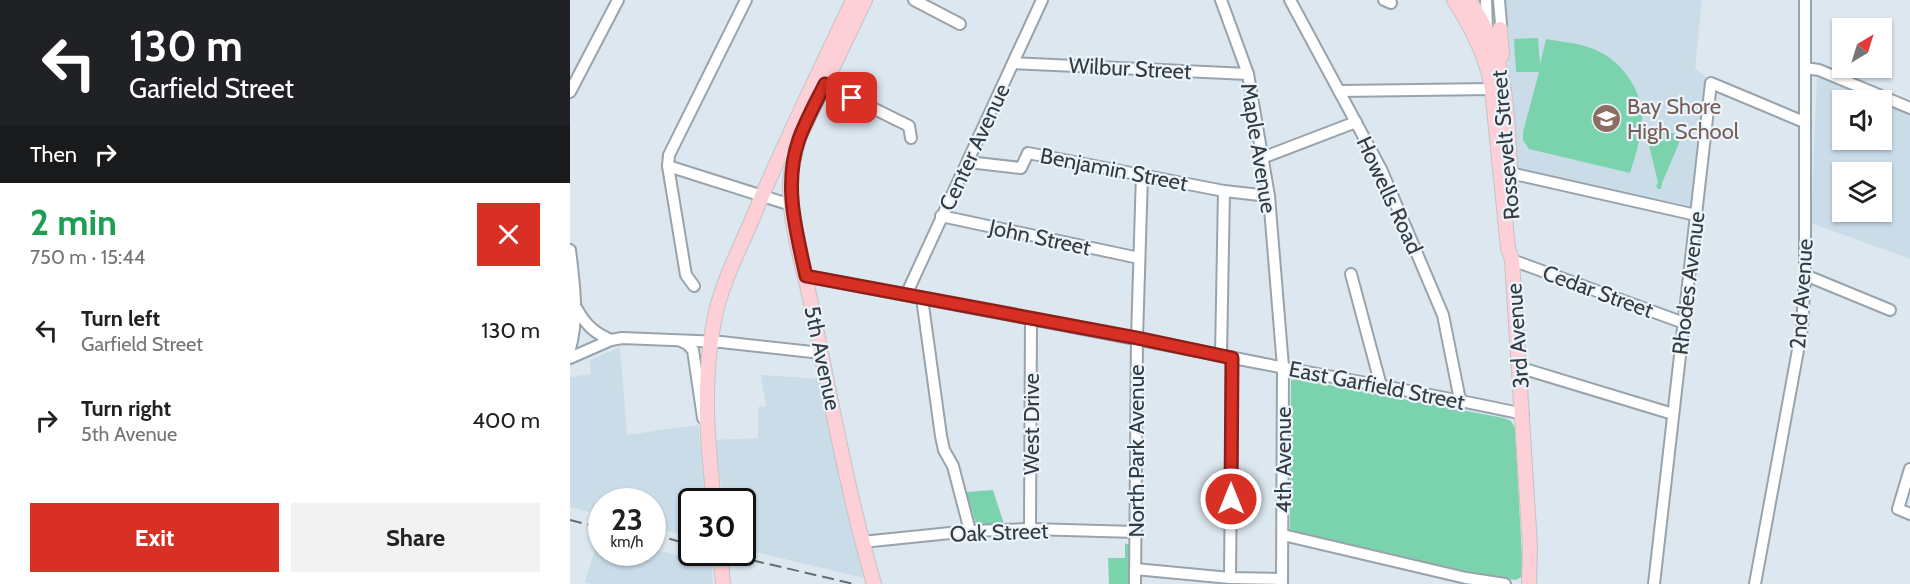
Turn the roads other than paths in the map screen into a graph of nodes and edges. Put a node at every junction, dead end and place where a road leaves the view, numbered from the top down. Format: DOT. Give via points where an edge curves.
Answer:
graph roads {
  1 [pos="618,0"];
  2 [pos="746,0"];
  3 [pos="854,0"];
  4 [pos="865,0"];
  5 [pos="914,0"];
  6 [pos="1042,0"];
  7 [pos="1221,0"];
  8 [pos="1290,0"];
  9 [pos="1454,0"];
  10 [pos="1469,0"];
  11 [pos="1486,0"];
  12 [pos="1499,0"];
  13 [pos="1805,0"];
  14 [pos="960,24"];
  15 [pos="1488,41"];
  16 [pos="1013,63"];
  17 [pos="1805,68"];
  18 [pos="1248,74"];
  19 [pos="820,82"];
  20 [pos="1492,90"];
  21 [pos="1339,91"];
  22 [pos="570,92"];
  23 [pos="1910,108"];
  24 [pos="1356,122"];
  25 [pos="1804,122"];
  26 [pos="911,138"];
  27 [pos="1262,158"];
  28 [pos="968,162"];
  29 [pos="668,166"];
  30 [pos="1510,173"];
  31 [pos="1142,174"];
  32 [pos="1224,191"];
  33 [pos="761,196"];
  34 [pos="1269,196"];
  35 [pos="791,205"];
  36 [pos="1696,215"];
  37 [pos="941,216"];
  38 [pos="570,250"];
  39 [pos="1139,258"];
  40 [pos="1512,260"];
  41 [pos="1351,274"];
  42 [pos="1805,275"];
  43 [pos="806,276"];
  44 [pos="694,286"];
  45 [pos="906,295"];
  46 [pos="922,298"];
  47 [pos="1278,300"];
  48 [pos="572,301"];
  49 [pos="1890,310"];
  50 [pos="1031,318"];
  51 [pos="1684,323"];
  52 [pos="1137,338"];
  53 [pos="611,340"];
  54 [pos="678,340"];
  55 [pos="711,341"];
  56 [pos="570,349"];
  57 [pos="821,353"];
  58 [pos="1226,357"];
  59 [pos="570,358"];
  60 [pos="1283,367"];
  61 [pos="1518,367"];
  62 [pos="1381,386"];
  63 [pos="1460,400"];
  64 [pos="1523,414"];
  65 [pos="1673,414"];
  66 [pos="706,430"];
  67 [pos="1910,470"];
  68 [pos="713,488"];
  69 [pos="1910,514"];
  70 [pos="1030,530"];
  71 [pos="970,531"];
  72 [pos="1136,532"];
  73 [pos="1283,535"];
  74 [pos="862,542"];
  75 [pos="721,566"];
  76 [pos="1135,569"];
  77 [pos="1230,578"];
  78 [pos="1282,581"];
  79 [pos="723,584"];
  80 [pos="874,584"];
  81 [pos="1135,584"];
  82 [pos="1505,584"];
  83 [pos="1529,584"];
  84 [pos="1654,584"];
  85 [pos="1755,584"];
  1 -- 22 [label="street"];
  2 -- 29 [label="street" via="669,155"];
  3 -- 19 [label="main road, 5th Avenue"];
  4 -- 19 [label="main road, 5th Avenue"];
  5 -- 14 [label="street"];
  6 -- 16 [label="street, Center Avenue"];
  7 -- 18 [label="street, Maple Avenue"];
  8 -- 21 [label="street, Howells Road"];
  9 -- 15 [label="main road"];
  10 -- 15 [label="main road"];
  11 -- 15 [label="street"];
  12 -- 15 [label="street"];
  13 -- 17 [label="street, 2nd Avenue"];
  15 -- 20 [label="main road, 3rd Avenue"];
  15 -- 30 [label="main road, Rossevelt Street" via="1502,65"];
  16 -- 18 [label="street, Wilbur Street"];
  16 -- 28 [label="street, Center Avenue"];
  17 -- 23 [label="street" via="1819,70"];
  17 -- 25 [label="street, 2nd Avenue"];
  18 -- 27 [label="street, Maple Avenue"];
  19 -- 26 [label="street" via="909,126"];
  19 -- 33 [label="main road, 5th Avenue" via="795,122"];
  19 -- 35 [label="main road, 5th Avenue" via="793,160"];
  20 -- 21 [label="street"];
  20 -- 40 [label="main road, 3rd Avenue"];
  21 -- 24 [label="street, Howells Road"];
  24 -- 27 [label="street"];
  24 -- 63 [label="street, Howells Road" via="1381,169 1443,315"];
  25 -- 36 [label="street, Rhodes Avenue" via="1711,83"];
  25 -- 42 [label="street, 2nd Avenue"];
  27 -- 34 [label="street, Maple Avenue"];
  28 -- 31 [label="street, Benjamin Street" via="1021,168 1028,153"];
  28 -- 37 [label="street, Center Avenue"];
  29 -- 33 [label="street"];
  29 -- 44 [label="street" via="686,275"];
  30 -- 36 [label="street"];
  30 -- 40 [label="main road, Rossevelt Street"];
  31 -- 32 [label="street, Benjamin Street"];
  31 -- 39 [label="street, North Park Avenue"];
  32 -- 34 [label="street, Benjamin Street"];
  32 -- 58 [label="street"];
  33 -- 35 [label="street"];
  33 -- 55 [label="main road, 5th Avenue" via="723,287"];
  34 -- 47 [label="street, Maple Avenue"];
  35 -- 43 [label="main road, 5th Avenue"];
  36 -- 51 [label="street, Rhodes Avenue"];
  37 -- 39 [label="street, John Street"];
  37 -- 45 [label="street, Center Avenue"];
  38 -- 48 [label="street"];
  39 -- 52 [label="street, North Park Avenue"];
  40 -- 51 [label="street, Cedar Street"];
  40 -- 61 [label="main road, 3rd Avenue"];
  41 -- 62 [label="street"];
  42 -- 49 [label="street"];
  42 -- 85 [label="street, 2nd Avenue" via="1802,328"];
  43 -- 45 [label="street, East Garfield Street"];
  43 -- 57 [label="main road, 5th Avenue"];
  45 -- 46 [label="street, East Garfield Street"];
  46 -- 50 [label="street, East Garfield Street"];
  46 -- 71 [label="street" via="940,436 953,466"];
  47 -- 60 [label="street, 4th Avenue"];
  48 -- 53 [label="street" via="583,321"];
  48 -- 56 [label="street" via="575,326"];
  50 -- 52 [label="street, East Garfield Street"];
  50 -- 70 [label="street, West Drive"];
  51 -- 65 [label="street, Rhodes Avenue"];
  52 -- 58 [label="street, East Garfield Street"];
  52 -- 72 [label="street, North Park Avenue"];
  53 -- 54 [label="street"];
  53 -- 59 [label="street"];
  54 -- 55 [label="street"];
  54 -- 66 [label="street" via="693,350"];
  55 -- 57 [label="street"];
  55 -- 66 [label="main road, 5th Avenue"];
  57 -- 74 [label="main road, 5th Avenue"];
  58 -- 60 [label="street, East Garfield Street"];
  58 -- 77 [label="street"];
  60 -- 62 [label="street, East Garfield Street"];
  60 -- 73 [label="street, 4th Avenue"];
  61 -- 64 [label="main road, 3rd Avenue"];
  61 -- 65 [label="street"];
  62 -- 63 [label="street, East Garfield Street"];
  63 -- 64 [label="street, East Garfield Street"];
  64 -- 83 [label="main road, 3rd Avenue"];
  65 -- 84 [label="street, Rhodes Avenue"];
  66 -- 68 [label="main road, 5th Avenue"];
  67 -- 69 [label="street" via="1898,509"];
  70 -- 71 [label="street, Oak Street"];
  70 -- 72 [label="street, Oak Street"];
  71 -- 74 [label="street, Oak Street"];
  72 -- 76 [label="street, North Park Avenue"];
  73 -- 78 [label="street, 4th Avenue"];
  73 -- 82 [label="street"];
  74 -- 80 [label="main road, 5th Avenue"];
  75 -- 79 [label="main road"];
  76 -- 77 [label="street"];
  76 -- 81 [label="street, North Park Avenue"];
  77 -- 78 [label="street"];
}
